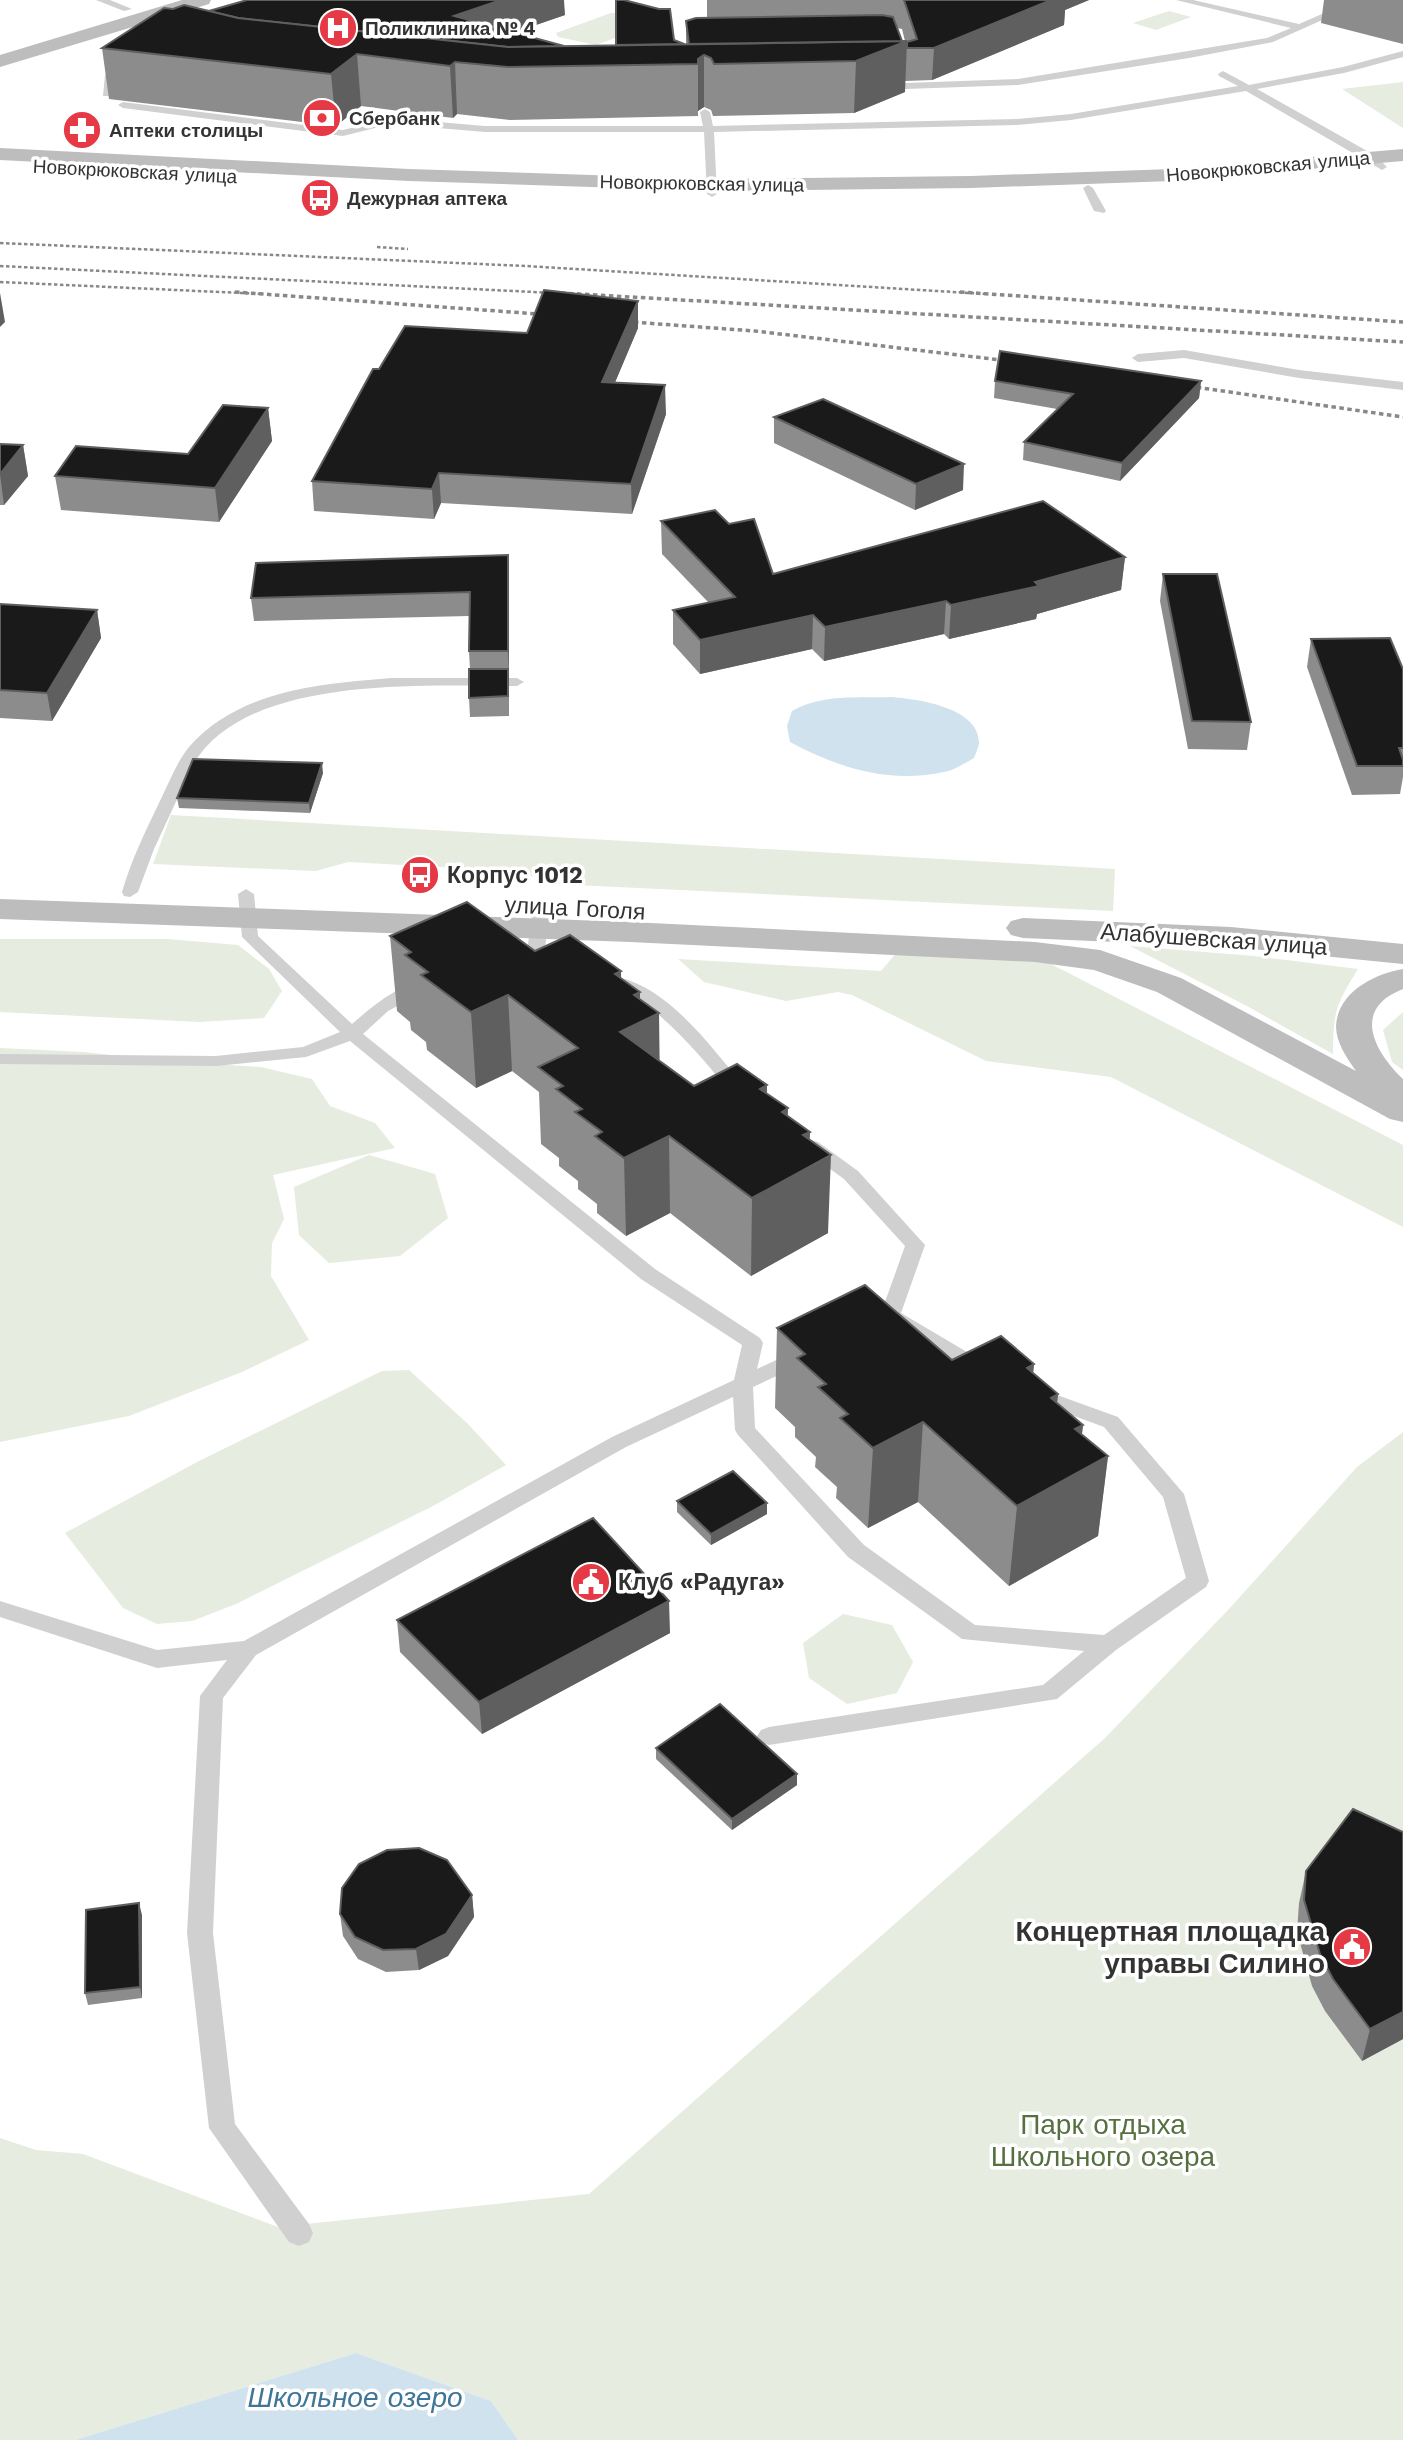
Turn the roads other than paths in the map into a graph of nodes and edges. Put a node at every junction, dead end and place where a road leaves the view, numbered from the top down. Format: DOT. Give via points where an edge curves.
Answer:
graph roads {
  1 [pos="157,0"];
  2 [pos="202,0"];
  3 [pos="1181,0"];
  4 [pos="1362,0"];
  5 [pos="100,8"];
  6 [pos="130,21"];
  7 [pos="1301,27"];
  8 [pos="0,46"];
  9 [pos="1403,54"];
  10 [pos="1189,55"];
  11 [pos="0,61"];
  12 [pos="127,64"];
  13 [pos="1206,66"];
  14 [pos="1223,74"];
  15 [pos="863,88"];
  16 [pos="1247,88"];
  17 [pos="107,94"];
  18 [pos="123,105"];
  19 [pos="705,112"];
  20 [pos="709,129"];
  21 [pos="0,154"];
  22 [pos="1403,155"];
  23 [pos="1386,163"];
  24 [pos="0,164"];
  25 [pos="1088,188"];
  26 [pos="713,190"];
  27 [pos="1100,211"];
  28 [pos="1138,358"];
  29 [pos="1403,386"];
  30 [pos="517,682"];
  31 [pos="0,886"];
  32 [pos="130,892"];
  33 [pos="247,906"];
  34 [pos="0,909"];
  35 [pos="1024,928"];
  36 [pos="534,936"];
  37 [pos="1403,954"];
  38 [pos="571,966"];
  39 [pos="596,974"];
  40 [pos="1403,979"];
  41 [pos="436,980"];
  42 [pos="352,1034"];
  43 [pos="0,1059"];
  44 [pos="1403,1099"];
  45 [pos="752,1105"];
  46 [pos="1403,1111"];
  47 [pos="796,1136"];
  48 [pos="890,1316"];
  49 [pos="865,1327"];
  50 [pos="816,1349"];
  51 [pos="743,1383"];
  52 [pos="0,1609"];
  53 [pos="1108,1644"];
  54 [pos="248,1648"];
  55 [pos="769,1736"];
  56 [pos="299,2233"];
  1 -- 6 [label="main road"];
  2 -- 6 [label="main road"];
  3 -- 7 [label="lane"];
  4 -- 7 [label="lane"];
  5 -- 6 [label="main road"];
  5 -- 8 [label="main road"];
  6 -- 11 [label="main road"];
  7 -- 10 [label="lane" via="1270,40"];
  9 -- 16 [label="lane"];
  10 -- 13 [label="lane"];
  10 -- 15 [label="lane" via="1018,82"];
  12 -- 17 [label="lane" via="110,75"];
  14 -- 16 [label="lane"];
  16 -- 20 [label="lane" via="1017,122"];
  16 -- 23 [label="lane"];
  18 -- 20 [label="lane" via="343,133 391,121 485,129"];
  19 -- 20 [label="lane"];
  20 -- 26 [label="lane"];
  21 -- 26 [label="main road, Новокрюковская улица"];
  22 -- 23 [label="main road, Новокрюковская улица"];
  23 -- 25 [label="main road, Новокрюковская улица" via="1279,178"];
  23 -- 26 [label="main road, Новокрюковская улица"];
  24 -- 26 [label="main road, Новокрюковская улица" via="426,185"];
  25 -- 26 [label="main road, Новокрюковская улица" via="942,193"];
  25 -- 27 [label="lane"];
  28 -- 29 [label="lane" via="1184,354"];
  30 -- 32 [label="lane" via="339,686 279,699 228,720 195,750 136,869"];
  31 -- 32 [label="main road"];
  32 -- 33 [label="main road"];
  33 -- 34 [label="main road"];
  33 -- 36 [label="main road"];
  33 -- 42 [label="lane" via="250,937"];
  35 -- 36 [label="main road, улица Гоголя"];
  35 -- 37 [label="main road, Алабушевская улица" via="1231,937"];
  36 -- 38 [label="lane"];
  36 -- 46 [label="main road, Алабушевская улица" via="1035,952 1100,960 1169,985"];
  39 -- 45 [label="lane" via="634,988 671,1018"];
  40 -- 44 [label="main road" via="1389,981 1372,993 1357,1009 1354,1023 1357,1046 1373,1072"];
  41 -- 42 [label="lane" via="382,1007"];
  42 -- 43 [label="lane" via="306,1052 216,1061"];
  42 -- 51 [label="lane" via="648,1274 753,1343"];
  47 -- 48 [label="lane" via="851,1175 915,1245"];
  48 -- 49 [label="lane"];
  48 -- 53 [label="lane" via="1011,1384 1111,1422 1173,1494 1198,1581"];
  50 -- 51 [label="lane"];
  51 -- 53 [label="lane" via="745,1430 856,1551 914,1593 970,1633"];
  51 -- 54 [label="lane" via="619,1442"];
  52 -- 54 [label="lane" via="157,1659"];
  53 -- 55 [label="lane" via="1049,1693"];
  54 -- 56 [label="lane" via="212,1696 200,1933 222,2128"];
}
